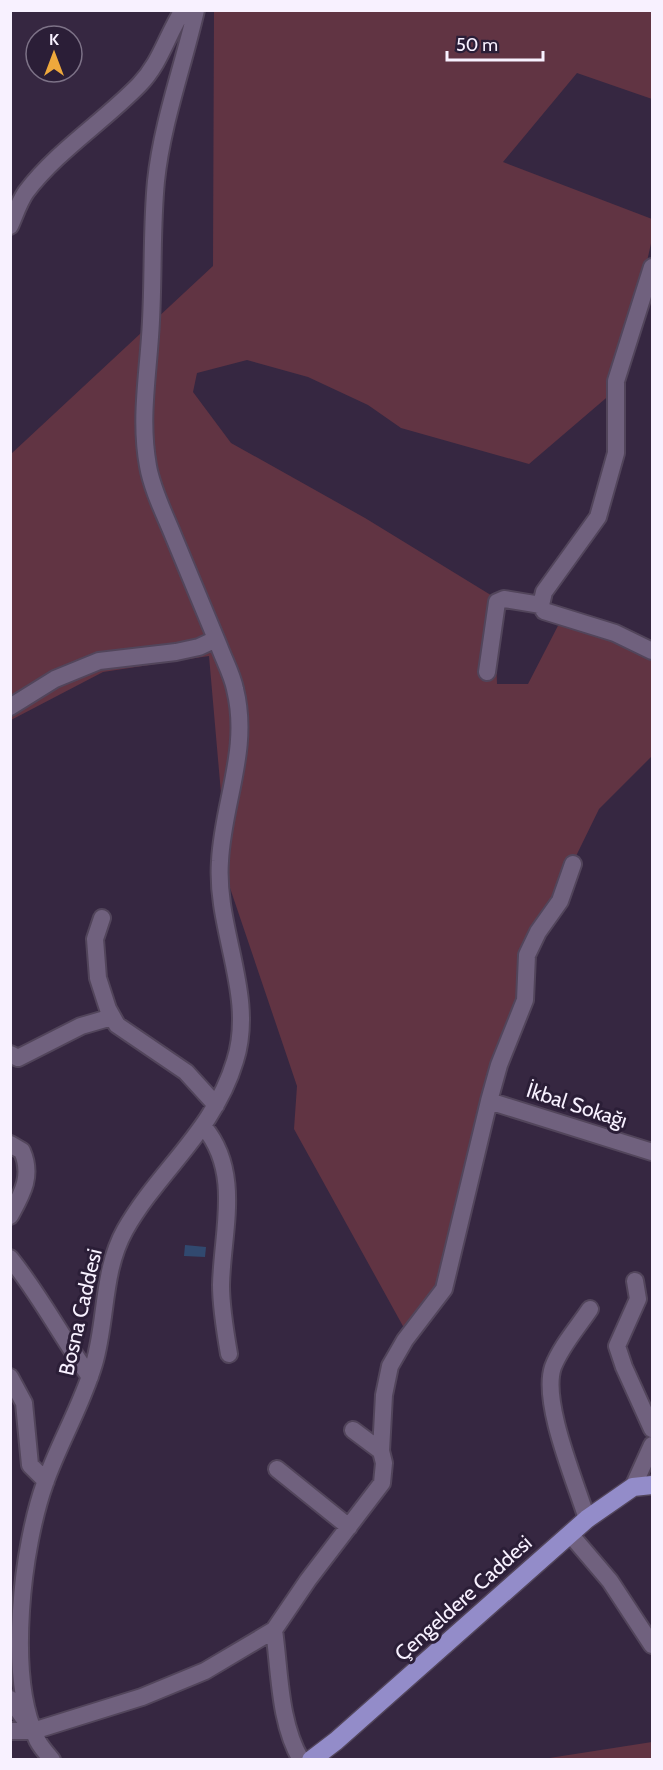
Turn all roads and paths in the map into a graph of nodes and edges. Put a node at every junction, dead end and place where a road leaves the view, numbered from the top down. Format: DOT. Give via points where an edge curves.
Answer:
graph roads {
  1 [pos="183,10"];
  2 [pos="196,10"];
  3 [pos="10,226"];
  4 [pos="652,267"];
  5 [pos="540,605"];
  6 [pos="216,639"];
  7 [pos="652,651"];
  8 [pos="487,672"];
  9 [pos="10,707"];
  10 [pos="573,864"];
  11 [pos="102,918"];
  12 [pos="112,1017"];
  13 [pos="10,1054"];
  14 [pos="489,1101"];
  15 [pos="216,1105"];
  16 [pos="204,1127"];
  17 [pos="10,1144"];
  18 [pos="652,1152"];
  19 [pos="10,1216"];
  20 [pos="10,1258"];
  21 [pos="635,1281"];
  22 [pos="590,1309"];
  23 [pos="229,1354"];
  24 [pos="10,1377"];
  25 [pos="90,1377"];
  26 [pos="652,1429"];
  27 [pos="353,1430"];
  28 [pos="652,1445"];
  29 [pos="381,1451"];
  30 [pos="277,1469"];
  31 [pos="46,1481"];
  32 [pos="652,1485"];
  33 [pos="633,1488"];
  34 [pos="588,1519"];
  35 [pos="350,1527"];
  36 [pos="570,1534"];
  37 [pos="274,1630"];
  38 [pos="652,1644"];
  39 [pos="10,1699"];
  40 [pos="10,1731"];
  41 [pos="33,1731"];
  42 [pos="51,1760"];
  43 [pos="301,1760"];
  44 [pos="311,1760"];
  1 -- 3 [label="street" via="158,63 24,194"];
  2 -- 6 [label="street, Bosna Caddesi" via="156,179 143,424 149,470"];
  4 -- 5 [label="street" via="616,381 616,453 598,517 544,591"];
  5 -- 7 [label="street" via="544,611 615,633"];
  5 -- 8 [label="street" via="504,599 497,602"];
  6 -- 9 [label="street" via="176,652 99,661 55,679"];
  6 -- 15 [label="street, Bosna Caddesi" via="235,686 241,724 238,765 219,862 222,911 243,1014 236,1060"];
  10 -- 14 [label="street" via="560,901 527,955 525,1000"];
  11 -- 12 [label="street" via="95,952 98,978"];
  12 -- 13 [label="street" via="81,1026 18,1058"];
  12 -- 15 [label="street" via="117,1025 186,1072"];
  14 -- 18 [label="street, İkbal Sokağı"];
  14 -- 29 [label="street" via="444,1289 390,1366"];
  15 -- 16 [label="street, Bosna Caddesi"];
  16 -- 23 [label="street" via="219,1154 228,1194 221,1303"];
  16 -- 25 [label="street, Bosna Caddesi" via="141,1207 117,1246"];
  17 -- 19 [label="street" via="22,1151 28,1175"];
  20 -- 25 [label="street" via="34,1288"];
  21 -- 26 [label="street" via="638,1299 617,1346"];
  22 -- 34 [label="street" via="552,1370 552,1409"];
  24 -- 31 [label="street" via="24,1403 30,1465"];
  25 -- 31 [label="street, Bosna Caddesi"];
  27 -- 29 [label="street"];
  28 -- 33 [label="street"];
  29 -- 35 [label="street" via="382,1483"];
  30 -- 35 [label="street"];
  31 -- 41 [label="street, Bosna Caddesi" via="32,1530 21,1611 22,1668"];
  32 -- 33 [label="main road, Çengeldere Caddesi"];
  33 -- 34 [label="main road, Çengeldere Caddesi"];
  34 -- 36 [label="main road, Çengeldere Caddesi"];
  35 -- 37 [label="street"];
  36 -- 38 [label="street" via="610,1581"];
  36 -- 44 [label="main road, Çengeldere Caddesi"];
  37 -- 41 [label="street" via="205,1671 142,1697"];
  37 -- 43 [label="street" via="285,1716 291,1743"];
  39 -- 41 [label="street"];
  40 -- 41 [label="street"];
  41 -- 42 [label="street, Bosna Caddesi"];
}
